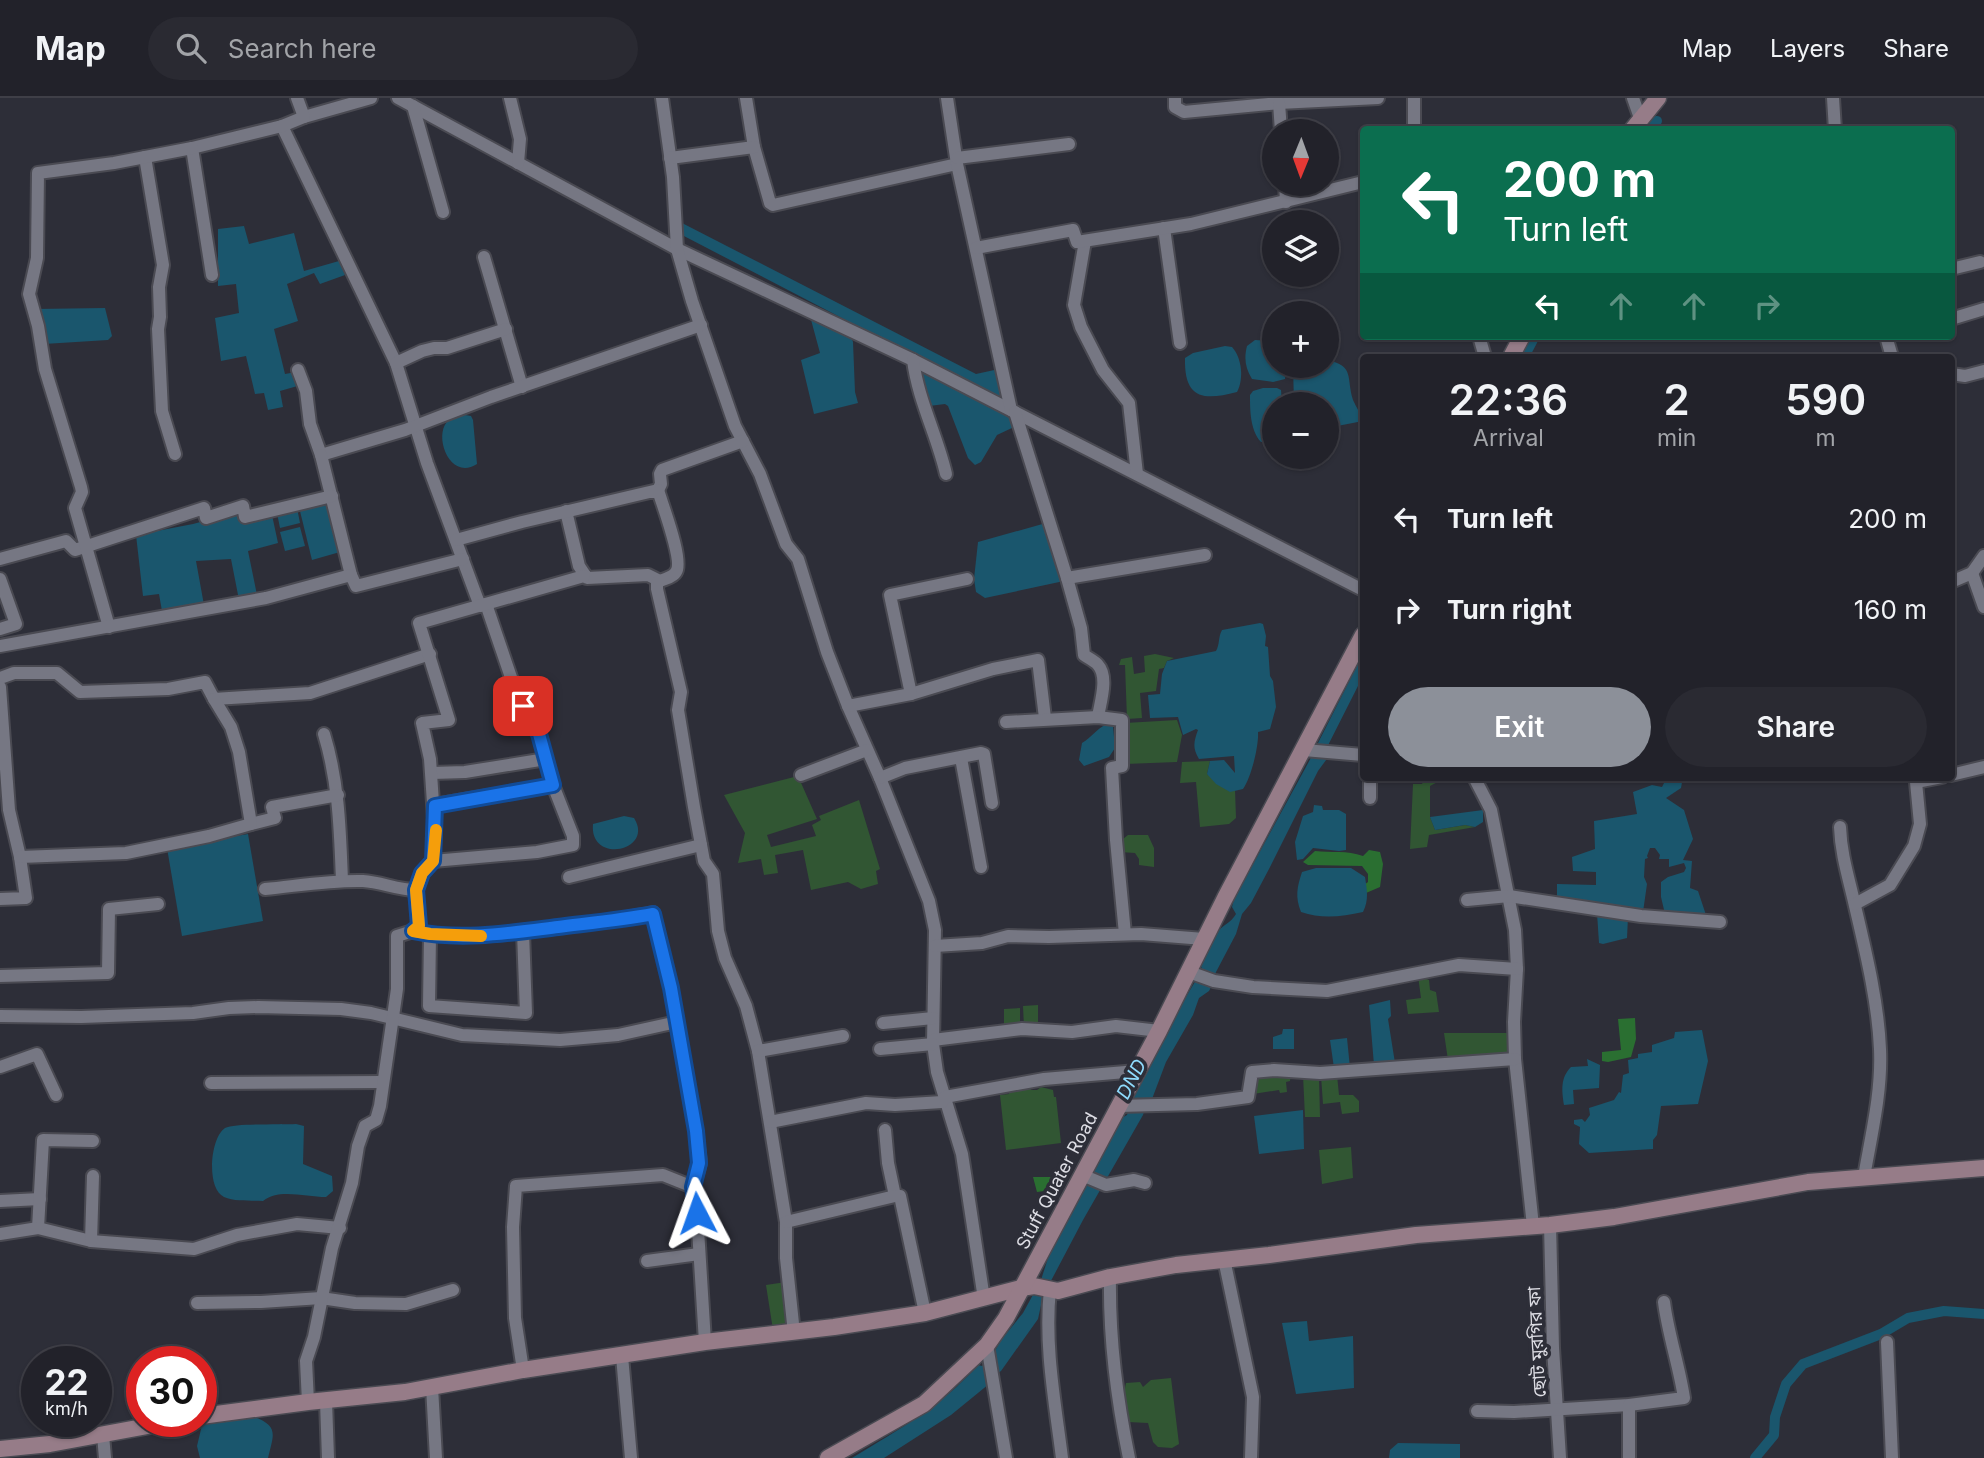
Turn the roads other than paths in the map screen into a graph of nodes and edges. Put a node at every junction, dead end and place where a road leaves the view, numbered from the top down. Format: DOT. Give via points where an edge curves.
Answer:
graph roads {
  1 [pos="297,98"];
  2 [pos="371,98"];
  3 [pos="398,98"];
  4 [pos="510,98"];
  5 [pos="662,98"];
  6 [pos="746,98"];
  7 [pos="947,98"];
  8 [pos="1175,98"];
  9 [pos="1378,98"];
  10 [pos="1414,98"];
  11 [pos="1633,98"];
  12 [pos="1658,98"];
  13 [pos="1833,98"];
  14 [pos="1279,103"];
  15 [pos="413,106"];
  16 [pos="304,117"];
  17 [pos="1280,119"];
  18 [pos="1636,124"];
  19 [pos="282,126"];
  20 [pos="1415,126"];
  21 [pos="1835,126"];
  22 [pos="1069,144"];
  23 [pos="754,147"];
  24 [pos="192,148"];
  25 [pos="145,158"];
  26 [pos="670,158"];
  27 [pos="957,161"];
  28 [pos="519,163"];
  29 [pos="1360,183"];
  30 [pos="1286,196"];
  31 [pos="1286,202"];
  32 [pos="443,212"];
  33 [pos="1164,228"];
  34 [pos="1085,241"];
  35 [pos="976,248"];
  36 [pos="677,249"];
  37 [pos="484,257"];
  38 [pos="1980,262"];
  39 [pos="1955,268"];
  40 [pos="212,275"];
  41 [pos="1984,309"];
  42 [pos="1955,318"];
  43 [pos="701,325"];
  44 [pos="506,329"];
  45 [pos="1180,343"];
  46 [pos="913,360"];
  47 [pos="396,363"];
  48 [pos="298,370"];
  49 [pos="1984,370"];
  50 [pos="1955,375"];
  51 [pos="522,387"];
  52 [pos="1013,411"];
  53 [pos="415,425"];
  54 [pos="743,441"];
  55 [pos="175,454"];
  56 [pos="321,455"];
  57 [pos="946,474"];
  58 [pos="1137,474"];
  59 [pos="658,490"];
  60 [pos="332,496"];
  61 [pos="566,511"];
  62 [pos="456,540"];
  63 [pos="87,546"];
  64 [pos="1205,555"];
  65 [pos="1984,556"];
  66 [pos="0,559"];
  67 [pos="463,559"];
  68 [pos="1972,573"];
  69 [pos="351,575"];
  70 [pos="583,576"];
  71 [pos="0,578"];
  72 [pos="1066,578"];
  73 [pos="967,579"];
  74 [pos="1955,580"];
  75 [pos="660,581"];
  76 [pos="1360,588"];
  77 [pos="483,605"];
  78 [pos="1984,607"];
  79 [pos="109,627"];
  80 [pos="0,629"];
  81 [pos="1360,641"];
  82 [pos="0,646"];
  83 [pos="430,654"];
  84 [pos="0,678"];
  85 [pos="0,687"];
  86 [pos="911,694"];
  87 [pos="214,699"];
  88 [pos="848,706"];
  89 [pos="1098,717"];
  90 [pos="1045,718"];
  91 [pos="1006,722"];
  92 [pos="324,734"];
  93 [pos="867,750"];
  94 [pos="1309,751"];
  95 [pos="1360,755"];
  96 [pos="961,758"];
  97 [pos="546,759"];
  98 [pos="1984,767"];
  99 [pos="432,773"];
  100 [pos="1955,774"];
  101 [pos="801,775"];
  102 [pos="880,778"];
  103 [pos="1370,781"];
  104 [pos="1476,781"];
  105 [pos="1921,781"];
  106 [pos="553,785"];
  107 [pos="338,795"];
  108 [pos="1370,798"];
  109 [pos="4,801"];
  110 [pos="992,803"];
  111 [pos="435,806"];
  112 [pos="251,824"];
  113 [pos="1840,827"];
  114 [pos="701,845"];
  115 [pos="20,858"];
  116 [pos="433,861"];
  117 [pos="981,867"];
  118 [pos="569,877"];
  119 [pos="342,881"];
  120 [pos="265,889"];
  121 [pos="416,890"];
  122 [pos="1509,896"];
  123 [pos="0,899"];
  124 [pos="1467,900"];
  125 [pos="158,904"];
  126 [pos="1855,904"];
  127 [pos="1720,922"];
  128 [pos="413,931"];
  129 [pos="523,932"];
  130 [pos="430,934"];
  131 [pos="1125,934"];
  132 [pos="1204,939"];
  133 [pos="935,946"];
  134 [pos="1517,969"];
  135 [pos="1194,974"];
  136 [pos="0,976"];
  137 [pos="429,1006"];
  138 [pos="0,1016"];
  139 [pos="394,1018"];
  140 [pos="933,1018"];
  141 [pos="677,1021"];
  142 [pos="883,1023"];
  143 [pos="428,1027"];
  144 [pos="1159,1031"];
  145 [pos="843,1036"];
  146 [pos="933,1042"];
  147 [pos="880,1049"];
  148 [pos="758,1051"];
  149 [pos="1515,1059"];
  150 [pos="0,1067"];
  151 [pos="1137,1071"];
  152 [pos="382,1082"];
  153 [pos="211,1083"];
  154 [pos="56,1095"];
  155 [pos="945,1097"];
  156 [pos="1124,1106"];
  157 [pos="770,1122"];
  158 [pos="885,1130"];
  159 [pos="93,1142"];
  160 [pos="1984,1168"];
  161 [pos="93,1176"];
  162 [pos="1085,1176"];
  163 [pos="1864,1177"];
  164 [pos="1144,1183"];
  165 [pos="693,1187"];
  166 [pos="895,1196"];
  167 [pos="40,1199"];
  168 [pos="0,1201"];
  169 [pos="786,1222"];
  170 [pos="1550,1225"];
  171 [pos="1533,1226"];
  172 [pos="38,1228"];
  173 [pos="340,1228"];
  174 [pos="0,1234"];
  175 [pos="91,1241"];
  176 [pos="699,1254"];
  177 [pos="1224,1259"];
  178 [pos="648,1261"];
  179 [pos="1110,1278"];
  180 [pos="1041,1289"];
  181 [pos="453,1290"];
  182 [pos="321,1298"];
  183 [pos="984,1299"];
  184 [pos="1664,1302"];
  185 [pos="197,1303"];
  186 [pos="925,1313"];
  187 [pos="794,1333"];
  188 [pos="705,1342"];
  189 [pos="1887,1342"];
  190 [pos="988,1350"];
  191 [pos="622,1356"];
  192 [pos="523,1370"];
  193 [pos="432,1387"];
  194 [pos="326,1401"];
  195 [pos="308,1402"];
  196 [pos="1629,1405"];
  197 [pos="1559,1408"];
  198 [pos="1477,1411"];
  199 [pos="217,1414"];
  200 [pos="88,1437"];
  201 [pos="103,1437"];
  202 [pos="0,1449"];
  203 [pos="105,1458"];
  204 [pos="328,1458"];
  205 [pos="436,1458"];
  206 [pos="631,1458"];
  207 [pos="828,1458"];
  208 [pos="1006,1458"];
  209 [pos="1062,1458"];
  210 [pos="1129,1458"];
  211 [pos="1251,1458"];
  212 [pos="1560,1458"];
  213 [pos="1629,1458"];
  214 [pos="1892,1458"];
  1 -- 16 [label="street"];
  2 -- 16 [label="street"];
  3 -- 15 [label="street"];
  4 -- 28 [label="street" via="520,139"];
  5 -- 26 [label="street"];
  6 -- 23 [label="street"];
  7 -- 27 [label="street"];
  8 -- 14 [label="street" via="1175,107 1184,112"];
  9 -- 14 [label="street"];
  10 -- 20 [label="street"];
  11 -- 18 [label="street"];
  12 -- 18 [label="street"];
  13 -- 21 [label="street"];
  14 -- 17 [label="street"];
  15 -- 28 [label="street"];
  15 -- 32 [label="street"];
  16 -- 19 [label="street"];
  19 -- 24 [label="street"];
  19 -- 47 [label="street"];
  22 -- 27 [label="street"];
  23 -- 26 [label="street"];
  23 -- 27 [label="street" via="773,205"];
  24 -- 25 [label="street"];
  24 -- 40 [label="street"];
  25 -- 55 [label="street" via="163,265 158,329 162,411"];
  25 -- 63 [label="street" via="38,173 37,258 29,295 45,369 81,487 75,508"];
  26 -- 36 [label="street"];
  27 -- 35 [label="street"];
  28 -- 36 [label="street"];
  29 -- 31 [label="street"];
  30 -- 31 [label="street"];
  31 -- 33 [label="street"];
  33 -- 34 [label="street"];
  33 -- 45 [label="street"];
  34 -- 35 [label="street" via="1077,242 1073,230"];
  34 -- 58 [label="street" via="1074,305 1103,370 1129,403"];
  35 -- 52 [label="street"];
  36 -- 43 [label="street"];
  36 -- 46 [label="street"];
  37 -- 44 [label="street"];
  38 -- 39 [label="street"];
  41 -- 42 [label="street"];
  43 -- 51 [label="street"];
  43 -- 54 [label="street"];
  44 -- 47 [label="street"];
  44 -- 51 [label="street"];
  46 -- 52 [label="street"];
  46 -- 57 [label="street"];
  47 -- 53 [label="street"];
  48 -- 56 [label="street"];
  49 -- 50 [label="street"];
  51 -- 53 [label="street"];
  52 -- 58 [label="street"];
  52 -- 72 [label="street"];
  53 -- 56 [label="street"];
  53 -- 62 [label="street"];
  54 -- 59 [label="street" via="662,470"];
  54 -- 88 [label="street" via="786,544 798,559"];
  56 -- 60 [label="street"];
  58 -- 76 [label="street"];
  59 -- 61 [label="street"];
  59 -- 75 [label="street" via="678,561 676,573"];
  60 -- 63 [label="street" via="245,517 243,506 206,518 204,508"];
  60 -- 69 [label="street"];
  61 -- 62 [label="street"];
  61 -- 70 [label="street"];
  62 -- 67 [label="street"];
  63 -- 66 [label="street" via="75,550 66,541 59,542"];
  63 -- 79 [label="street"];
  64 -- 72 [label="street"];
  65 -- 68 [label="street"];
  67 -- 69 [label="street" via="356,586"];
  67 -- 77 [label="street"];
  68 -- 74 [label="street"];
  68 -- 78 [label="street"];
  69 -- 79 [label="street" via="266,598"];
  70 -- 75 [label="street" via="593,580 648,575"];
  70 -- 77 [label="street"];
  71 -- 80 [label="street" via="16,624"];
  72 -- 89 [label="street" via="1084,655 1101,669"];
  73 -- 86 [label="street" via="890,595"];
  75 -- 114 [label="street" via="657,589 681,692 678,710"];
  77 -- 83 [label="street" via="419,622"];
  77 -- 97 [label="street"];
  79 -- 82 [label="street"];
  81 -- 94 [label="street, Stuff Quater Road"];
  83 -- 87 [label="street" via="310,693"];
  83 -- 99 [label="street" via="449,720 422,723"];
  84 -- 87 [label="street" via="14,673 57,673 80,692 168,689 205,682"];
  85 -- 109 [label="street"];
  86 -- 88 [label="street"];
  86 -- 90 [label="street" via="1038,660"];
  87 -- 112 [label="street" via="239,752"];
  88 -- 93 [label="street"];
  89 -- 90 [label="street"];
  89 -- 131 [label="street" via="1122,720 1122,766 1112,768"];
  90 -- 91 [label="street"];
  92 -- 107 [label="street"];
  93 -- 101 [label="street"];
  93 -- 102 [label="street"];
  94 -- 95 [label="street"];
  94 -- 132 [label="street, Stuff Quater Road"];
  96 -- 102 [label="street" via="905,768"];
  96 -- 110 [label="street" via="984,754"];
  96 -- 117 [label="street"];
  97 -- 99 [label="street"];
  97 -- 106 [label="street"];
  98 -- 100 [label="street"];
  99 -- 111 [label="street"];
  102 -- 133 [label="street" via="928,898"];
  103 -- 108 [label="street"];
  104 -- 122 [label="street" via="1491,810"];
  105 -- 126 [label="street" via="1916,782 1920,824 1914,845 1890,885"];
  106 -- 111 [label="street"];
  106 -- 116 [label="street" via="573,845"];
  107 -- 112 [label="street" via="272,807 275,818"];
  107 -- 119 [label="street"];
  109 -- 115 [label="street"];
  111 -- 116 [label="street"];
  112 -- 115 [label="street" via="126,853"];
  113 -- 126 [label="street" via="1845,872"];
  114 -- 118 [label="street"];
  114 -- 148 [label="street" via="713,874 725,958 746,1006"];
  115 -- 123 [label="street" via="26,898"];
  116 -- 121 [label="street"];
  119 -- 120 [label="street"];
  119 -- 121 [label="street"];
  121 -- 128 [label="street" via="419,926"];
  122 -- 124 [label="street"];
  122 -- 127 [label="street" via="1641,916"];
  122 -- 134 [label="street"];
  125 -- 136 [label="street" via="109,909 108,973"];
  126 -- 163 [label="street" via="1880,1051"];
  128 -- 130 [label="street"];
  128 -- 139 [label="street" via="397,936"];
  129 -- 130 [label="street"];
  129 -- 137 [label="street" via="526,1013"];
  129 -- 141 [label="street" via="653,914"];
  130 -- 137 [label="street"];
  131 -- 132 [label="street"];
  131 -- 133 [label="street" via="1008,936"];
  132 -- 135 [label="street, Stuff Quater Road"];
  133 -- 140 [label="street"];
  134 -- 135 [label="street" via="1459,965 1327,991 1255,987"];
  134 -- 149 [label="street"];
  135 -- 144 [label="street, Stuff Quater Road"];
  137 -- 143 [label="street"];
  138 -- 139 [label="street" via="81,1017 258,1007 341,1009"];
  139 -- 143 [label="street"];
  139 -- 152 [label="street"];
  140 -- 142 [label="street"];
  140 -- 146 [label="street"];
  141 -- 143 [label="street" via="618,1035 560,1040 462,1035"];
  141 -- 165 [label="street" via="699,1163"];
  144 -- 146 [label="street" via="1116,1026 1063,1032 1022,1029"];
  144 -- 151 [label="street, Stuff Quater Road"];
  145 -- 148 [label="street"];
  146 -- 147 [label="street"];
  146 -- 155 [label="street"];
  148 -- 157 [label="street"];
  149 -- 156 [label="street" via="1320,1073 1252,1072 1248,1097"];
  149 -- 171 [label="street"];
  150 -- 154 [label="street" via="37,1054"];
  151 -- 155 [label="street" via="1044,1079"];
  151 -- 156 [label="street, Stuff Quater Road"];
  152 -- 153 [label="street"];
  152 -- 173 [label="street" via="378,1115 365,1126 358,1146"];
  155 -- 157 [label="street" via="942,1102 906,1105 866,1103"];
  155 -- 183 [label="street" via="962,1154"];
  156 -- 162 [label="street, Stuff Quater Road"];
  157 -- 169 [label="street"];
  158 -- 166 [label="street"];
  159 -- 167 [label="street" via="43,1140"];
  160 -- 163 [label="street"];
  161 -- 175 [label="street"];
  162 -- 164 [label="street" via="1104,1184"];
  162 -- 180 [label="street, Stuff Quater Road"];
  163 -- 170 [label="street" via="1808,1182"];
  165 -- 176 [label="street"];
  165 -- 192 [label="street" via="663,1175 516,1186 515,1318"];
  166 -- 169 [label="street"];
  166 -- 186 [label="street" via="900,1196"];
  167 -- 168 [label="street"];
  167 -- 172 [label="street"];
  169 -- 187 [label="street"];
  170 -- 171 [label="street"];
  170 -- 197 [label="street, ছোট মুরগির ফা"];
  171 -- 177 [label="street"];
  172 -- 174 [label="street"];
  172 -- 175 [label="street"];
  173 -- 175 [label="street" via="296,1224 194,1249"];
  173 -- 182 [label="street"];
  176 -- 178 [label="street"];
  176 -- 188 [label="street"];
  177 -- 179 [label="street"];
  177 -- 211 [label="street" via="1253,1397"];
  179 -- 180 [label="street"];
  179 -- 210 [label="street" via="1113,1345"];
  180 -- 183 [label="street"];
  180 -- 190 [label="street, Stuff Quater Road" via="1006,1318"];
  180 -- 209 [label="street"];
  181 -- 182 [label="street" via="406,1304"];
  182 -- 185 [label="street"];
  182 -- 195 [label="street" via="306,1361"];
  183 -- 186 [label="street"];
  184 -- 196 [label="street" via="1684,1398"];
  186 -- 187 [label="street"];
  187 -- 188 [label="street"];
  188 -- 191 [label="street"];
  189 -- 214 [label="street"];
  190 -- 207 [label="street, Stuff Quater Road" via="924,1404"];
  190 -- 208 [label="street"];
  191 -- 192 [label="street"];
  191 -- 206 [label="street"];
  192 -- 193 [label="street"];
  193 -- 194 [label="street"];
  193 -- 205 [label="street"];
  194 -- 195 [label="street"];
  194 -- 204 [label="street"];
  195 -- 199 [label="street"];
  196 -- 197 [label="street"];
  196 -- 213 [label="street"];
  197 -- 198 [label="street"];
  197 -- 212 [label="street, ছোট মুরগির ফা"];
  200 -- 202 [label="street"];
  201 -- 203 [label="street"];
}
